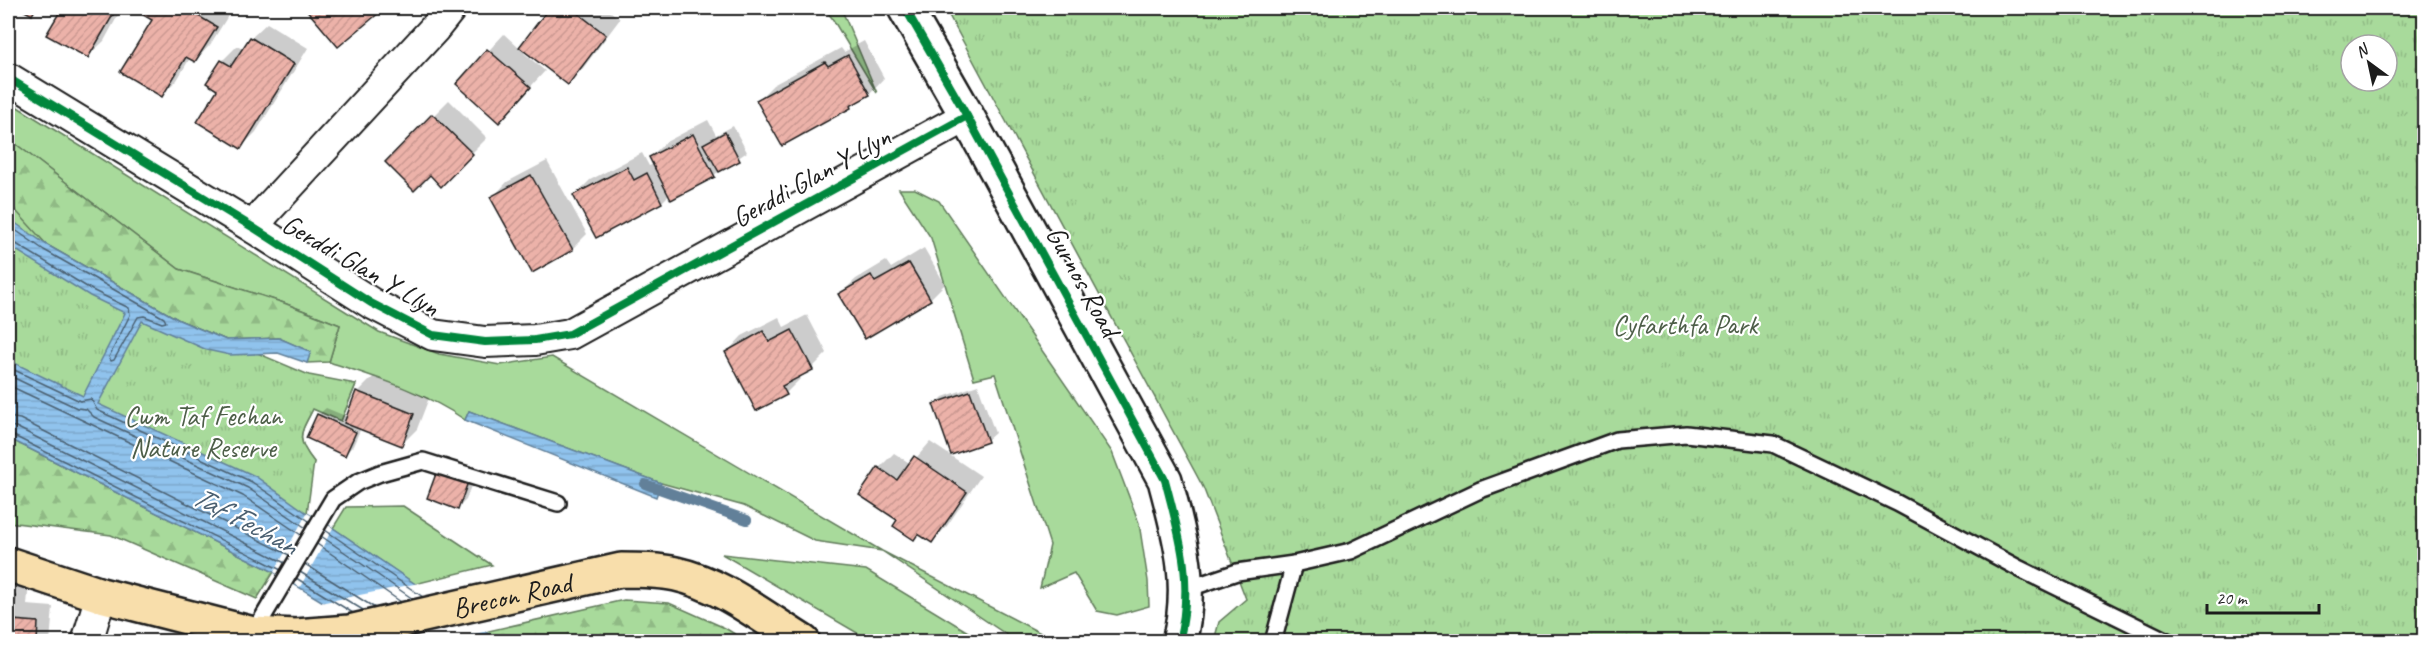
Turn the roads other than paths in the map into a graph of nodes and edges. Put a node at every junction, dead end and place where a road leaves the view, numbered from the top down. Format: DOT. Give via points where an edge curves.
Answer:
graph roads {
  1 [pos="451,8"];
  2 [pos="904,8"];
  3 [pos="8,78"];
  4 [pos="967,117"];
  5 [pos="254,228"];
  6 [pos="558,502"];
  7 [pos="8,564"];
  8 [pos="1294,564"];
  9 [pos="1187,589"];
  10 [pos="101,595"];
  11 [pos="253,634"];
  12 [pos="87,642"];
  13 [pos="802,642"];
  14 [pos="1179,642"];
  15 [pos="1273,642"];
  16 [pos="2169,642"];
  1 -- 5 [label="street, Gerddi Glan Y Llyn"];
  2 -- 4 [label="street, Gurnos Road"];
  3 -- 5 [label="street, Gerddi Glan Y Llyn"];
  4 -- 5 [label="street, Gerddi Glan Y Llyn" via="570,334 535,340 484,342 433,334 371,303"];
  4 -- 9 [label="street, Gurnos Road" via="1164,480 1181,541"];
  6 -- 11 [label="lane" via="423,461 358,482 333,499"];
  7 -- 10 [label="main road, Brecon Road"];
  8 -- 9 [label="lane" via="1237,572"];
  8 -- 15 [label="lane"];
  8 -- 16 [label="lane" via="1351,551 1480,490 1617,440 1686,434 1773,444"];
  9 -- 14 [label="street, Gurnos Road"];
  10 -- 11 [label="main road, Brecon Road"];
  10 -- 12 [label="street"];
  11 -- 13 [label="main road, Brecon Road" via="349,632 621,570 649,570 704,585"];
}
